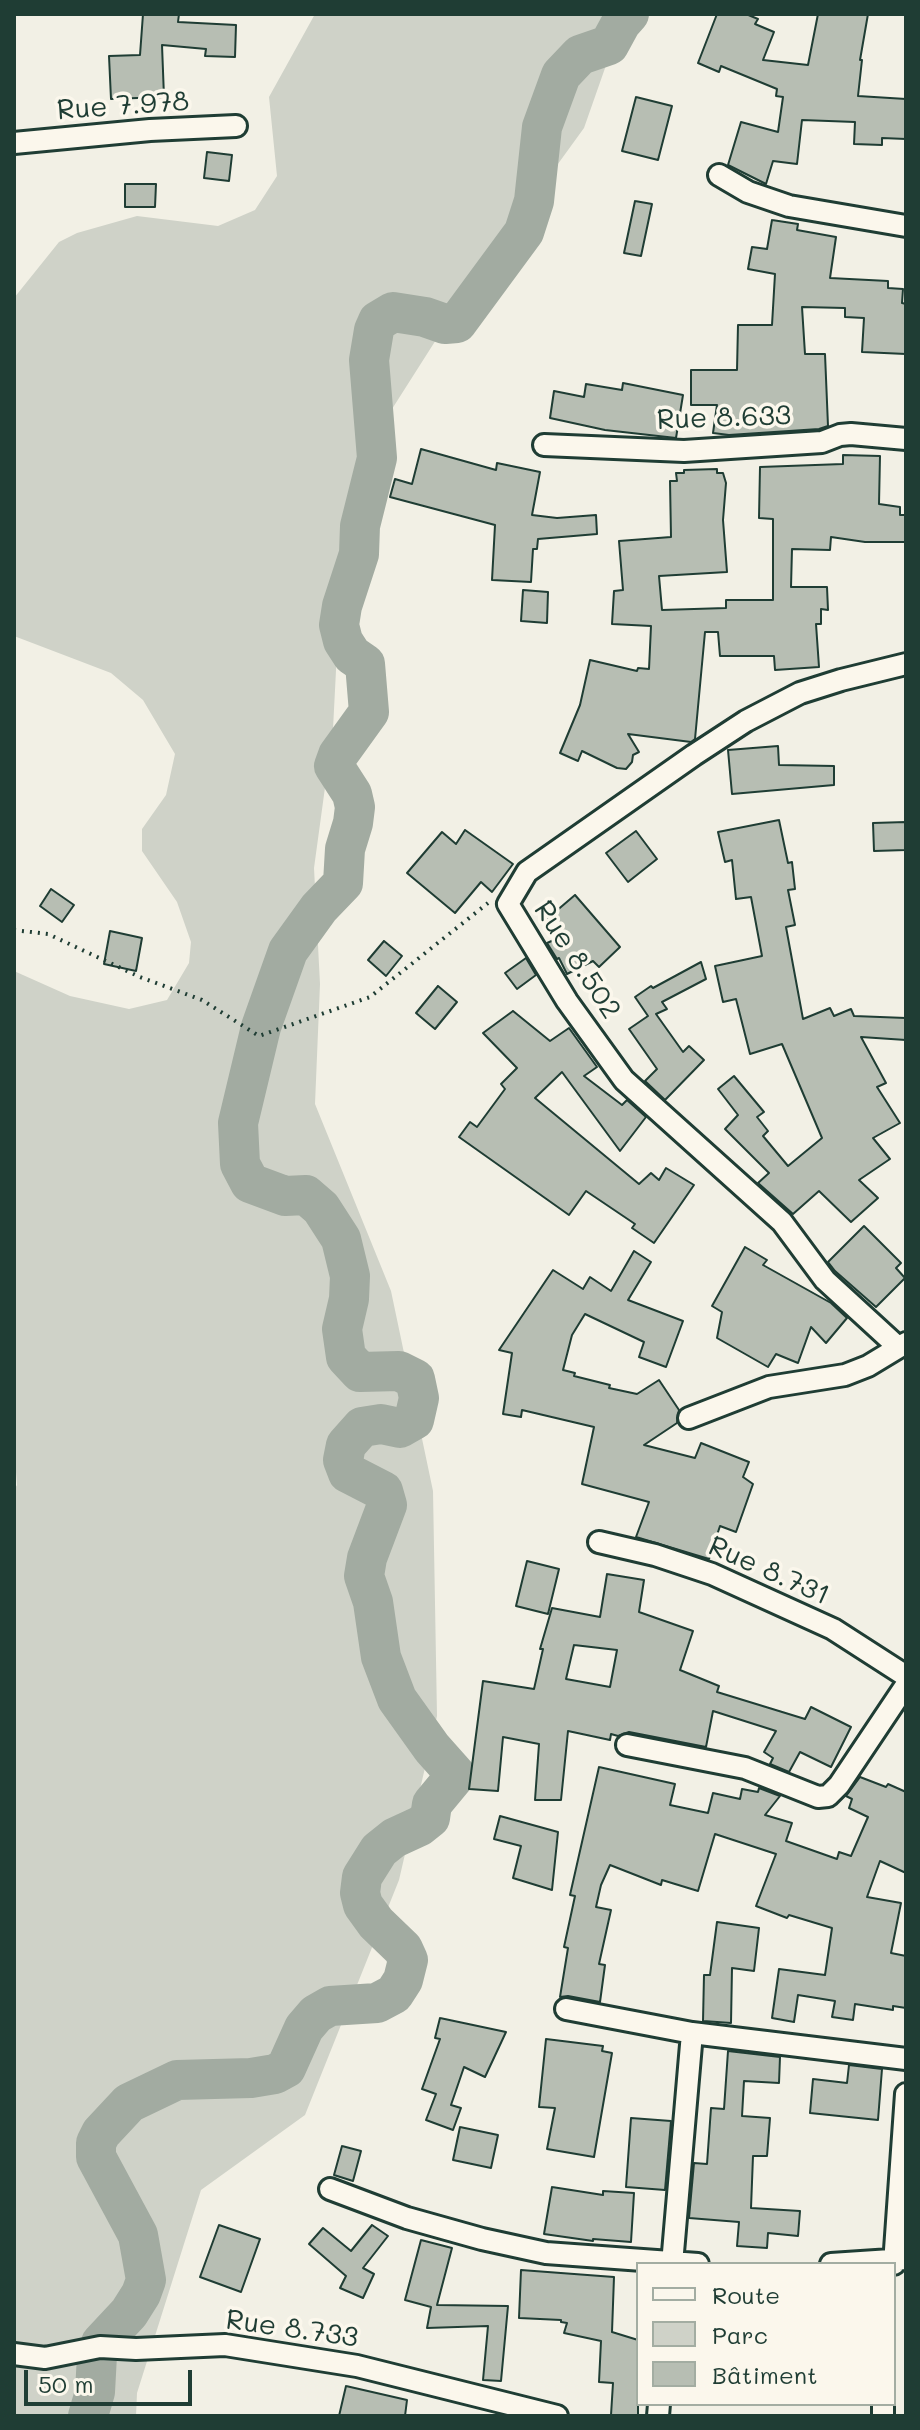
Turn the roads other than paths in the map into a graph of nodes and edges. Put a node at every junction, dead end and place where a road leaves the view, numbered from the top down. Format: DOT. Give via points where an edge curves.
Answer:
graph roads {
  1 [pos="236,126"];
  2 [pos="14,143"];
  3 [pos="719,175"];
  4 [pos="906,226"];
  5 [pos="906,439"];
  6 [pos="544,445"];
  7 [pos="906,664"];
  8 [pos="902,1345"];
  9 [pos="689,1418"];
  10 [pos="599,1542"];
  11 [pos="906,1676"];
  12 [pos="906,1685"];
  13 [pos="627,1745"];
  14 [pos="566,2009"];
  15 [pos="692,2033"];
  16 [pos="906,2059"];
  17 [pos="906,2094"];
  18 [pos="330,2189"];
  19 [pos="898,2261"];
  20 [pos="659,2262"];
  21 [pos="672,2262"];
  22 [pos="876,2262"];
  23 [pos="14,2354"];
  24 [pos="557,2416"];
  1 -- 2 [label="street, Rue 7.978"];
  3 -- 4 [label="street" via="789,206"];
  5 -- 6 [label="street, Rue 8.633" via="851,434 822,442 684,451"];
  7 -- 8 [label="street, Rue 8.502" via="800,693 746,721 527,872 508,904 567,1001 624,1080 782,1222 849,1305"];
  8 -- 9 [label="street" via="845,1375 769,1387"];
  10 -- 11 [label="street, Rue 8.731" via="712,1574 833,1629"];
  12 -- 13 [label="street" via="828,1796 818,1797 745,1768"];
  14 -- 15 [label="street"];
  15 -- 16 [label="street"];
  15 -- 21 [label="street"];
  17 -- 19 [label="street"];
  18 -- 20 [label="street" via="482,2239 546,2253"];
  19 -- 22 [label="street"];
  23 -- 24 [label="street, Rue 8.733" via="45,2358 100,2347 225,2345 357,2366"];
}
